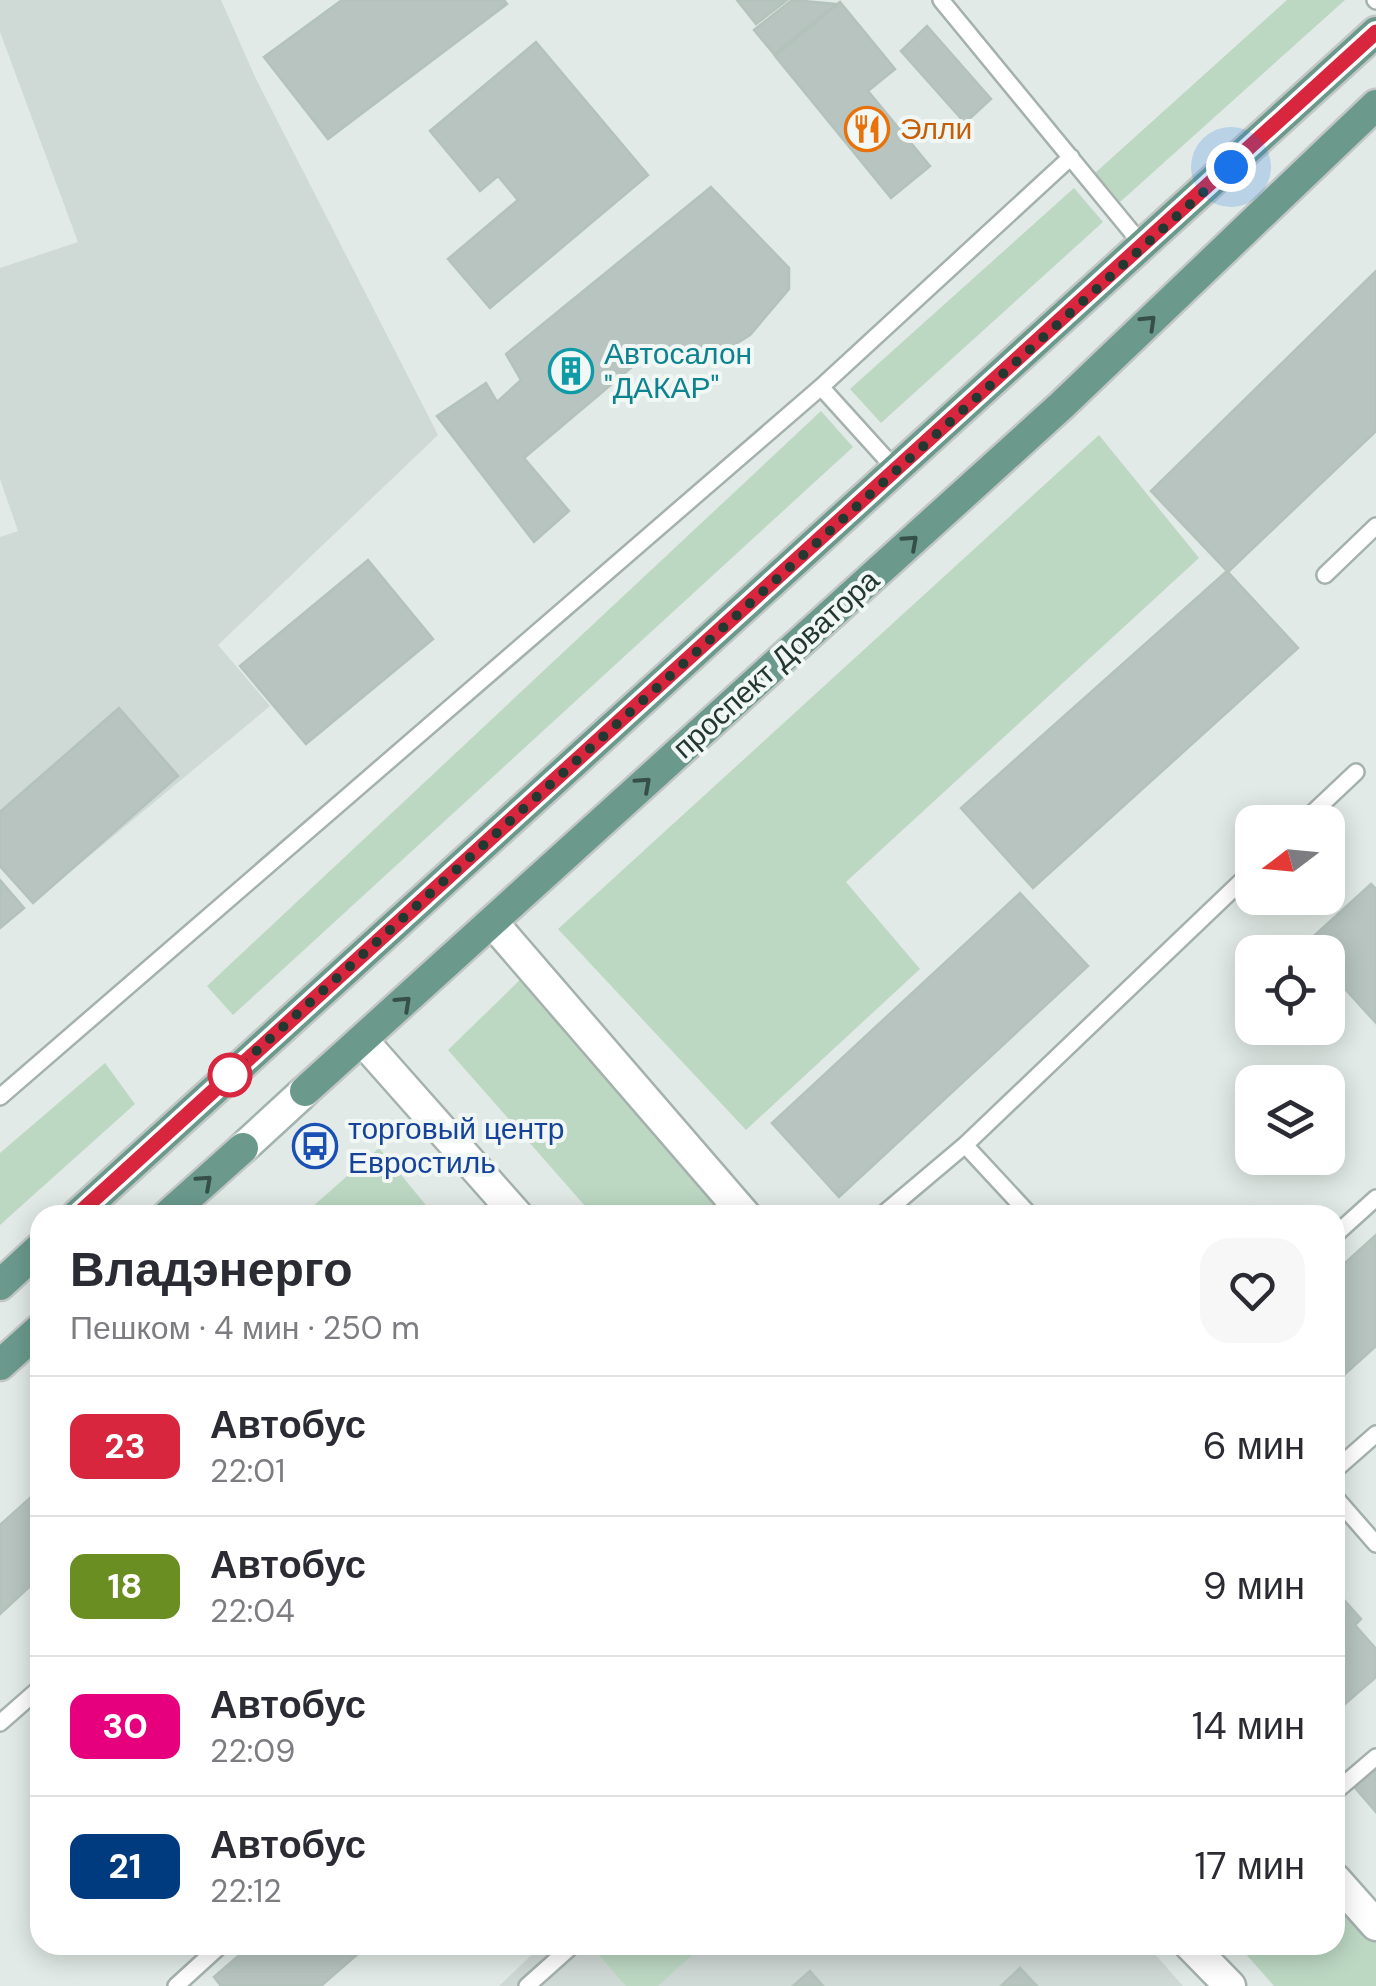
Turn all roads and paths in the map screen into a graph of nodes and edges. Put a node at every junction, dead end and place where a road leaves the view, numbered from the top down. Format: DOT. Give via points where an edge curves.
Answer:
graph roads {
  1 [pos="941,0"];
  2 [pos="1376,32"];
  3 [pos="1376,105"];
  4 [pos="1071,157"];
  5 [pos="1144,248"];
  6 [pos="822,387"];
  7 [pos="897,471"];
  8 [pos="1376,526"];
  9 [pos="1326,574"];
  10 [pos="1356,772"];
  11 [pos="1322,805"];
  12 [pos="1235,887"];
  13 [pos="492,922"];
  14 [pos="363,1041"];
  15 [pos="305,1092"];
  16 [pos="0,1096"];
  17 [pos="965,1145"];
  18 [pos="242,1148"];
  19 [pos="1376,1198"];
  20 [pos="88,1205"];
  21 [pos="179,1205"];
  22 [pos="508,1205"];
  23 [pos="736,1205"];
  24 [pos="894,1205"];
  25 [pos="1021,1205"];
  26 [pos="1345,1226"];
  27 [pos="30,1257"];
  28 [pos="0,1285"];
  29 [pos="30,1338"];
  30 [pos="0,1365"];
  31 [pos="1376,1434"];
  32 [pos="1345,1461"];
  33 [pos="1345,1508"];
  34 [pos="1376,1544"];
  35 [pos="30,1696"];
  36 [pos="0,1722"];
  37 [pos="1376,1757"];
  38 [pos="1345,1783"];
  39 [pos="1345,1890"];
  40 [pos="1376,1925"];
  41 [pos="210,1955"];
  42 [pos="562,1955"];
  43 [pos="1200,1955"];
  44 [pos="176,1986"];
  45 [pos="527,1986"];
  46 [pos="1230,1986"];
  1 -- 4 [label="lane"];
  2 -- 5 [label="main road, проспект Доватора"];
  13 -- 3 [label="main road, проспект Доватора, one-way" via="1062,405"];
  4 -- 5 [label="lane"];
  4 -- 6 [label="lane"];
  5 -- 7 [label="main road, проспект Доватора"];
  6 -- 7 [label="lane"];
  6 -- 16 [label="lane"];
  7 -- 20 [label="main road, проспект Доватора"];
  8 -- 9 [label="lane"];
  10 -- 11 [label="lane"];
  12 -- 17 [label="lane"];
  14 -- 13 [label="main road, проспект Доватора, one-way"];
  13 -- 23 [label="street"];
  14 -- 15 [label="main road, проспект Доватора"];
  14 -- 22 [label="street"];
  15 -- 18 [label="street, проспект Доватора"];
  17 -- 24 [label="lane"];
  17 -- 25 [label="lane"];
  21 -- 18 [label="main road, проспект Доватора, one-way"];
  19 -- 26 [label="lane"];
  27 -- 28 [label="main road"];
  29 -- 30 [label="main road"];
  31 -- 32 [label="lane"];
  33 -- 34 [label="lane"];
  35 -- 36 [label="lane"];
  37 -- 38 [label="lane"];
  39 -- 40 [label="street"];
  41 -- 44 [label="lane"];
  42 -- 45 [label="lane"];
  43 -- 46 [label="street"];
}
